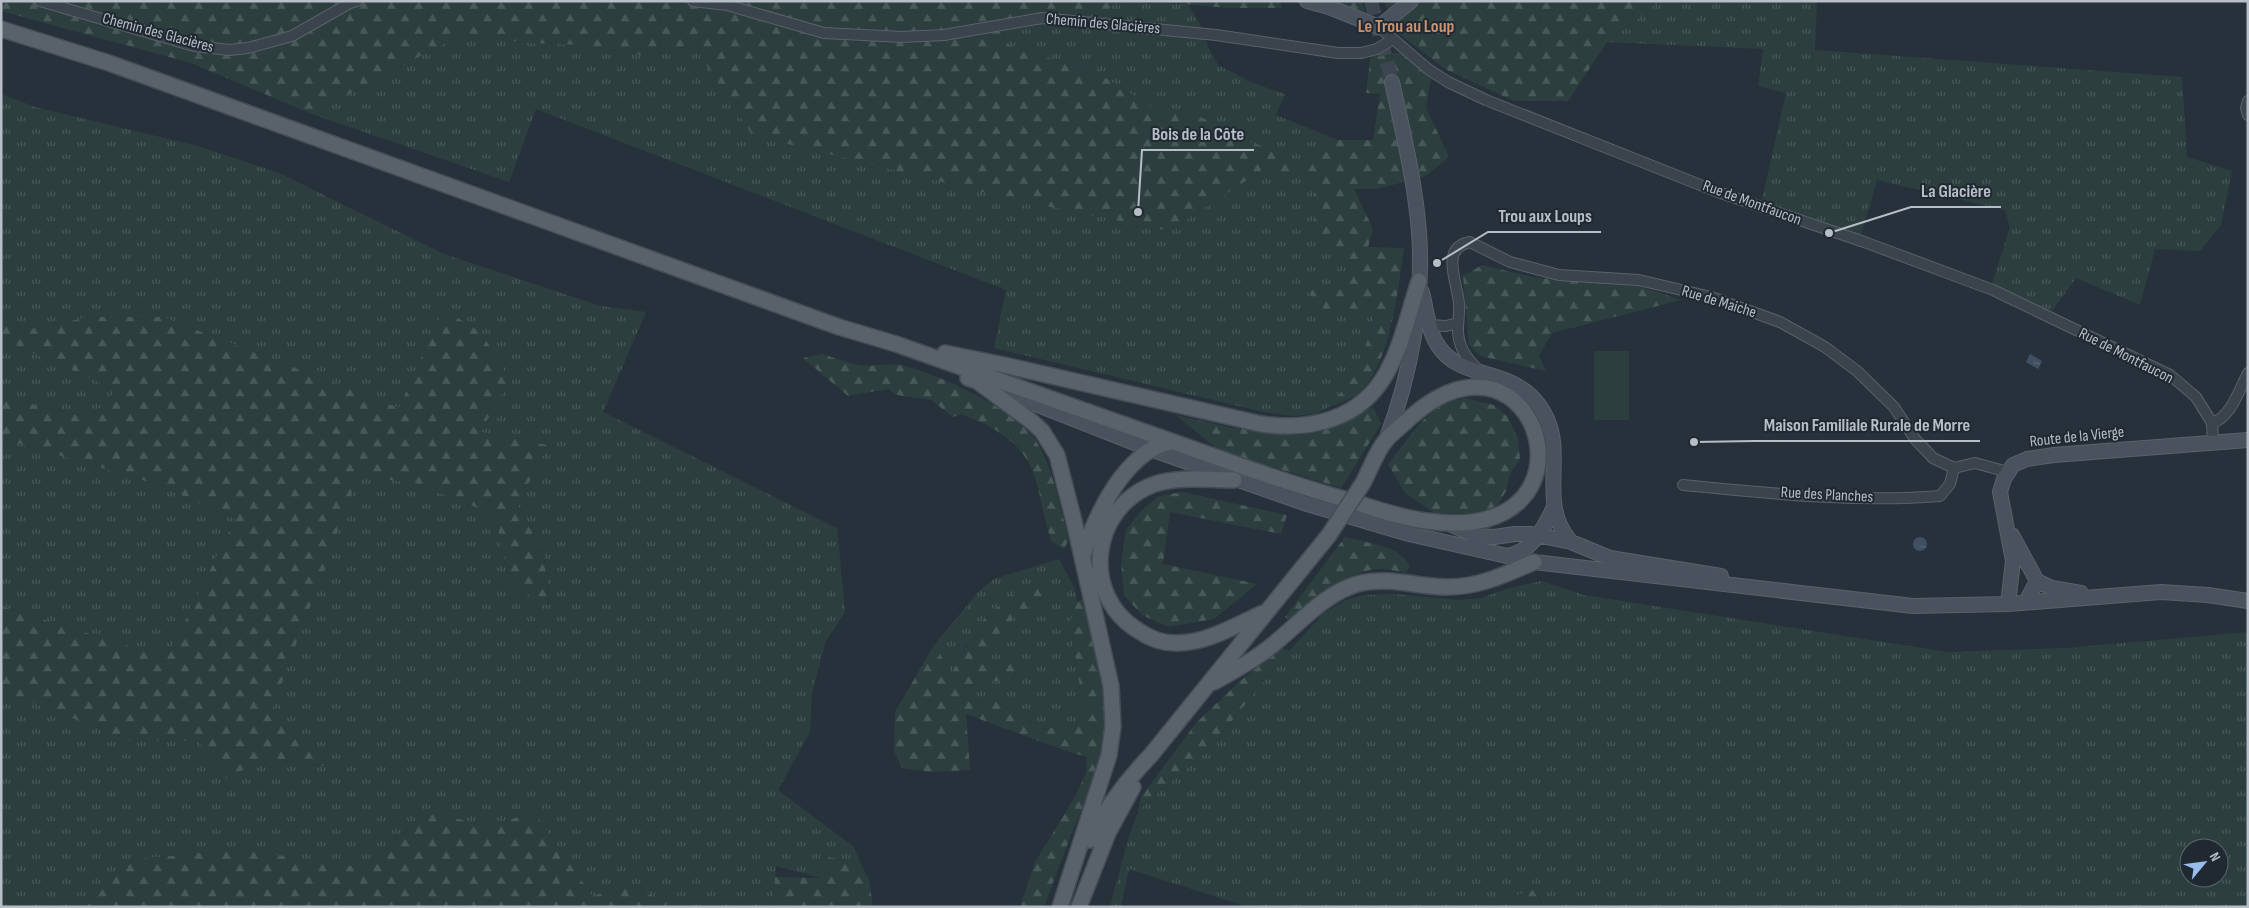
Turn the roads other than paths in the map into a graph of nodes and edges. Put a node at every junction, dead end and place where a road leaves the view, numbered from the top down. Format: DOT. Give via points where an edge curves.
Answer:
graph roads {
  1 [pos="40,1"];
  2 [pos="357,1"];
  3 [pos="693,1"];
  4 [pos="1307,1"];
  5 [pos="1411,1"];
  6 [pos="1379,27"];
  7 [pos="1,28"];
  8 [pos="1393,39"];
  9 [pos="1392,82"];
  10 [pos="2248,101"];
  11 [pos="2248,115"];
  12 [pos="1419,282"];
  13 [pos="1458,323"];
  14 [pos="1430,325"];
  15 [pos="839,327"];
  16 [pos="896,344"];
  17 [pos="1480,372"];
  18 [pos="2248,374"];
  19 [pos="977,381"];
  20 [pos="2212,423"];
  21 [pos="1386,440"];
  22 [pos="2248,440"];
  23 [pos="1169,442"];
  24 [pos="2213,442"];
  25 [pos="1150,449"];
  26 [pos="1954,468"];
  27 [pos="2008,472"];
  28 [pos="1234,480"];
  29 [pos="1683,485"];
  30 [pos="1553,508"];
  31 [pos="1450,524"];
  32 [pos="2008,528"];
  33 [pos="1538,535"];
  34 [pos="1571,542"];
  35 [pos="1506,557"];
  36 [pos="1082,558"];
  37 [pos="1534,562"];
  38 [pos="2037,581"];
  39 [pos="1778,589"];
  40 [pos="2099,596"];
  41 [pos="2248,601"];
  42 [pos="2026,602"];
  43 [pos="2008,604"];
  44 [pos="1267,612"];
  45 [pos="1204,688"];
  46 [pos="1151,755"];
  47 [pos="1072,874"];
  48 [pos="1060,907"];
  49 [pos="1079,907"];
  1 -- 2 [label="street, Chemin des Glacières" via="194,46 229,50 292,36"];
  3 -- 8 [label="street, Chemin des Glacières" via="727,5 824,33 902,37 944,35 1042,18 1216,35 1338,53 1377,49"];
  4 -- 6 [label="main road"];
  5 -- 6 [label="main road"];
  6 -- 8 [label="street, Rue de Montfaucon"];
  7 -- 15 [label="main road" via="109,63"];
  8 -- 20 [label="street, Rue de Montfaucon" via="1434,73 1486,100 1718,192 1993,290 2170,375 2196,397"];
  9 -- 12 [label="main road" via="1416,200"];
  10 -- 11 [label="street"];
  12 -- 14 [label="main road"];
  12 -- 16 [label="main road" via="1392,361 1379,385 1350,410 1312,425 1261,424 1004,365"];
  12 -- 21 [label="main road" via="1408,364"];
  13 -- 14 [label="street"];
  13 -- 17 [label="street, Rue de Maiche" via="1461,348"];
  13 -- 26 [label="street, Rue de Maiche" via="1460,304 1452,259 1457,247 1470,242 1510,262 1559,275 1639,280 1711,296 1780,322 1825,347 1857,371 1894,407 1915,439 1933,458"];
  14 -- 17 [label="main road" via="1436,343 1447,356 1461,366"];
  15 -- 16 [label="main road"];
  15 -- 19 [label="main road"];
  16 -- 23 [label="main road"];
  17 -- 30 [label="main road" via="1519,386 1539,405 1547,418 1554,447"];
  18 -- 20 [label="street" via="2228,412 2222,420"];
  19 -- 25 [label="main road"];
  19 -- 36 [label="main road" via="1031,421 1050,443 1060,467"];
  20 -- 24 [label="street, Rue de Montfaucon"];
  21 -- 31 [label="main road" via="1426,404 1446,392 1461,388 1490,389 1516,402 1525,412 1537,433 1539,445 1537,468 1529,491 1501,515 1482,521"];
  21 -- 44 [label="main road, bridge" via="1329,536"];
  22 -- 24 [label="main road, Route de la Vierge"];
  23 -- 25 [label="main road"];
  23 -- 31 [label="main road" via="1386,512"];
  24 -- 27 [label="main road, Route de la Vierge" via="2027,458 2013,465"];
  25 -- 28 [label="main road"];
  25 -- 36 [label="main road" via="1126,473 1105,503 1090,532"];
  26 -- 27 [label="street" via="1975,463"];
  26 -- 29 [label="street, Rue des Planches" via="1950,484 1940,496 1906,499 1795,495"];
  27 -- 32 [label="main road" via="2000,492"];
  28 -- 35 [label="main road" via="1399,532"];
  28 -- 44 [label="main road" via="1163,482 1132,497 1117,511 1106,530 1100,554 1100,576 1106,595 1118,614 1131,627 1159,641 1194,642"];
  30 -- 33 [label="main road"];
  30 -- 34 [label="main road" via="1561,529"];
  31 -- 33 [label="main road" via="1478,536"];
  32 -- 38 [label="main road"];
  32 -- 43 [label="main road" via="2013,561"];
  33 -- 34 [label="main road"];
  33 -- 35 [label="main road" via="1521,553"];
  34 -- 39 [label="main road" via="1610,558 1701,572"];
  35 -- 37 [label="main road"];
  36 -- 47 [label="main road" via="1111,686 1113,726 1105,771"];
  37 -- 39 [label="main road"];
  37 -- 45 [label="main road" via="1469,586 1380,581 1348,587 1330,596 1262,653"];
  38 -- 40 [label="main road" via="2052,588"];
  38 -- 42 [label="main road"];
  39 -- 43 [label="main road" via="1896,605"];
  40 -- 41 [label="main road" via="2161,592"];
  40 -- 42 [label="main road"];
  42 -- 43 [label="main road"];
  44 -- 45 [label="main road"];
  45 -- 46 [label="main road"];
  46 -- 47 [label="main road" via="1114,797"];
  46 -- 49 [label="main road" via="1108,833"];
  47 -- 48 [label="main road"];
}
